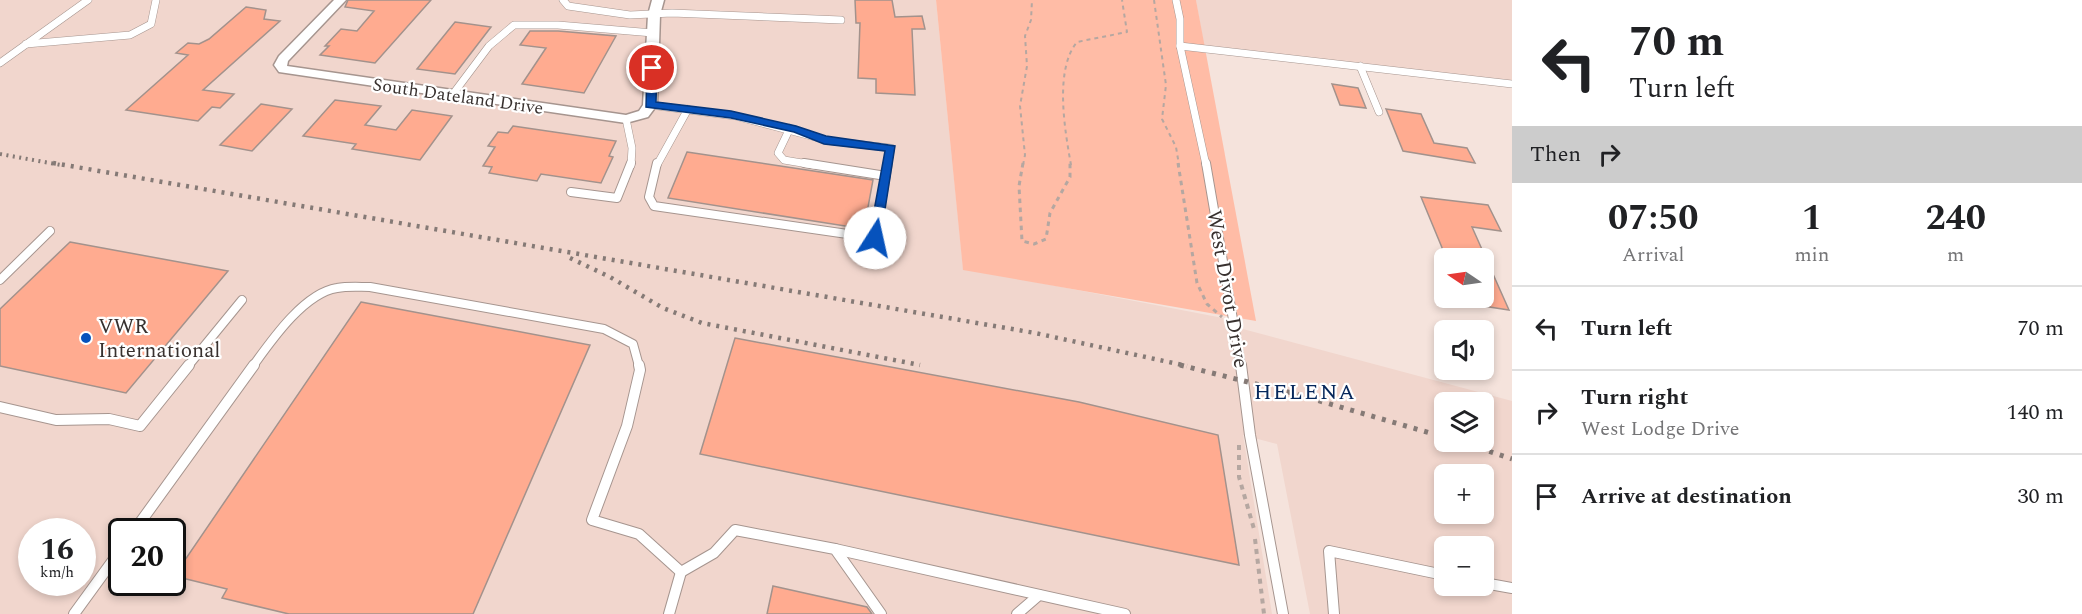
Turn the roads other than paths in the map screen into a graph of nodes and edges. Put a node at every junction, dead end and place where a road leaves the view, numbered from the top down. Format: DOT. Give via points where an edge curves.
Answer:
graph roads {
  1 [pos="88,0"];
  2 [pos="156,0"];
  3 [pos="340,0"];
  4 [pos="563,0"];
  5 [pos="658,0"];
  6 [pos="1176,0"];
  7 [pos="654,15"];
  8 [pos="841,20"];
  9 [pos="653,33"];
  10 [pos="27,44"];
  11 [pos="1180,46"];
  12 [pos="0,63"];
  13 [pos="1360,66"];
  14 [pos="1512,84"];
  15 [pos="453,94"];
  16 [pos="650,105"];
  17 [pos="688,109"];
  18 [pos="1379,112"];
  19 [pos="633,118"];
  20 [pos="790,128"];
  21 [pos="886,176"];
  22 [pos="571,192"];
  23 [pos="50,231"];
  24 [pos="0,280"];
  25 [pos="242,300"];
  26 [pos="0,407"];
  27 [pos="143,518"];
  28 [pos="835,549"];
  29 [pos="108,567"];
  30 [pos="681,572"];
  31 [pos="1434,573"];
  32 [pos="1494,584"];
  33 [pos="1512,588"];
  34 [pos="1039,595"];
  35 [pos="74,614"];
  36 [pos="669,614"];
  37 [pos="881,614"];
  38 [pos="1017,614"];
  39 [pos="1125,614"];
  40 [pos="1283,614"];
  41 [pos="1334,614"];
  1 -- 10 [label="lane"];
  2 -- 10 [label="lane" via="151,24 130,35"];
  3 -- 15 [label="street, South Dateland Drive" via="290,50 280,65 283,69"];
  4 -- 7 [label="lane" via="568,6"];
  5 -- 7 [label="street"];
  6 -- 11 [label="lane, West Divot Drive"];
  7 -- 8 [label="lane"];
  7 -- 9 [label="street"];
  9 -- 15 [label="lane" via="514,25 497,39"];
  9 -- 16 [label="street"];
  10 -- 12 [label="lane"];
  11 -- 13 [label="lane"];
  11 -- 40 [label="lane, West Divot Drive" via="1204,152"];
  13 -- 14 [label="lane"];
  13 -- 18 [label="lane"];
  15 -- 19 [label="street, South Dateland Drive"];
  16 -- 17 [label="lane"];
  16 -- 19 [label="street" via="649,110"];
  17 -- 20 [label="lane"];
  17 -- 21 [label="lane" via="657,164 649,197 654,206 875,238"];
  19 -- 22 [label="lane" via="626,135 632,161 617,198"];
  20 -- 21 [label="lane" via="824,140 891,148"];
  20 -- 21 [label="lane" via="778,153 784,160"];
  23 -- 24 [label="lane"];
  25 -- 26 [label="lane" via="140,426 109,419 56,420"];
  27 -- 30 [label="lane" via="276,334 307,303 335,288 370,287 604,328 633,344 640,370 627,426 592,520 639,534"];
  28 -- 30 [label="lane" via="735,530 714,553"];
  28 -- 34 [label="lane"];
  28 -- 37 [label="lane"];
  29 -- 35 [label="lane"];
  30 -- 36 [label="lane"];
  31 -- 41 [label="lane" via="1329,551"];
  32 -- 33 [label="lane"];
  34 -- 38 [label="lane"];
  34 -- 39 [label="lane"];
}
